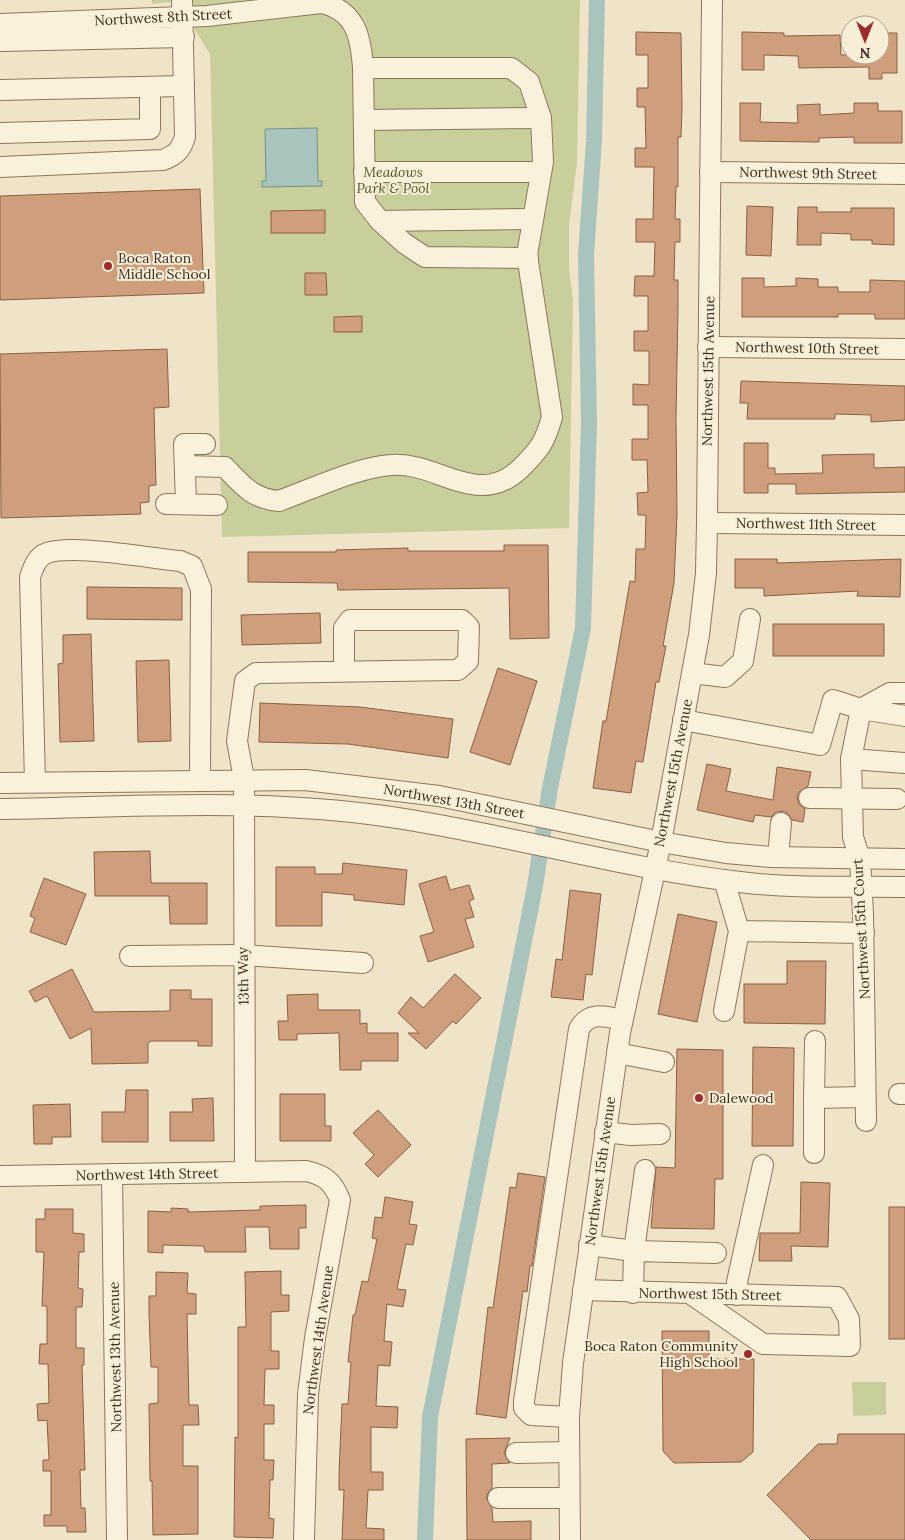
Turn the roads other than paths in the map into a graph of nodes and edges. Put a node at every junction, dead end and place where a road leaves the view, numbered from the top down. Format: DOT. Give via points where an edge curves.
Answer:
graph roads {
  1 [pos="712,0"];
  2 [pos="183,9"];
  3 [pos="0,24"];
  4 [pos="184,37"];
  5 [pos="0,41"];
  6 [pos="363,68"];
  7 [pos="184,86"];
  8 [pos="150,87"];
  9 [pos="0,90"];
  10 [pos="541,118"];
  11 [pos="364,120"];
  12 [pos="0,132"];
  13 [pos="0,167"];
  14 [pos="364,172"];
  15 [pos="541,172"];
  16 [pos="710,172"];
  17 [pos="905,174"];
  18 [pos="533,219"];
  19 [pos="380,221"];
  20 [pos="528,258"];
  21 [pos="708,347"];
  22 [pos="905,349"];
  23 [pos="205,444"];
  24 [pos="185,466"];
  25 [pos="218,504"];
  26 [pos="707,523"];
  27 [pos="905,525"];
  28 [pos="750,619"];
  29 [pos="344,671"];
  30 [pos="692,674"];
  31 [pos="905,693"];
  32 [pos="861,709"];
  33 [pos="905,716"];
  34 [pos="683,720"];
  35 [pos="850,759"];
  36 [pos="905,763"];
  37 [pos="244,779"];
  38 [pos="200,780"];
  39 [pos="35,782"];
  40 [pos="0,783"];
  41 [pos="809,798"];
  42 [pos="852,799"];
  43 [pos="897,799"];
  44 [pos="243,806"];
  45 [pos="0,809"];
  46 [pos="781,823"];
  47 [pos="661,842"];
  48 [pos="778,858"];
  49 [pos="860,859"];
  50 [pos="905,859"];
  51 [pos="655,868"];
  52 [pos="724,880"];
  53 [pos="862,886"];
  54 [pos="905,887"];
  55 [pos="739,931"];
  56 [pos="864,933"];
  57 [pos="243,955"];
  58 [pos="130,956"];
  59 [pos="363,963"];
  60 [pos="724,1011"];
  61 [pos="622,1020"];
  62 [pos="815,1041"];
  63 [pos="617,1053"];
  64 [pos="664,1062"];
  65 [pos="865,1097"];
  66 [pos="814,1098"];
  67 [pos="866,1121"];
  68 [pos="605,1132"];
  69 [pos="660,1134"];
  70 [pos="814,1153"];
  71 [pos="763,1165"];
  72 [pos="644,1170"];
  73 [pos="245,1172"];
  74 [pos="294,1172"];
  75 [pos="112,1174"];
  76 [pos="0,1176"];
  77 [pos="589,1245"];
  78 [pos="634,1251"];
  79 [pos="716,1253"];
  80 [pos="583,1290"];
  81 [pos="633,1293"];
  82 [pos="692,1294"];
  83 [pos="737,1295"];
  84 [pos="570,1417"];
  85 [pos="569,1452"];
  86 [pos="516,1453"];
  87 [pos="498,1498"];
  88 [pos="569,1498"];
  89 [pos="117,1540"];
  90 [pos="304,1540"];
  91 [pos="570,1540"];
  1 -- 16 [label="street, Northwest 15th Avenue"];
  2 -- 3 [label="street, Northwest 8th Street"];
  2 -- 4 [label="street"];
  2 -- 6 [label="street, Northwest 8th Street" via="332,5 356,26"];
  4 -- 5 [label="street"];
  4 -- 7 [label="street"];
  6 -- 10 [label="street" via="511,68 529,82"];
  6 -- 11 [label="street, Northwest 8th Street"];
  7 -- 8 [label="street"];
  7 -- 13 [label="street" via="185,137 175,155 163,160"];
  8 -- 9 [label="street"];
  8 -- 12 [label="street" via="150,129"];
  10 -- 11 [label="street"];
  10 -- 15 [label="street"];
  11 -- 14 [label="street, Northwest 8th Street"];
  14 -- 15 [label="street"];
  14 -- 19 [label="street, Northwest 8th Street" via="365,202"];
  15 -- 18 [label="street"];
  16 -- 17 [label="street, Northwest 9th Street"];
  16 -- 21 [label="street, Northwest 15th Avenue"];
  18 -- 19 [label="street"];
  18 -- 20 [label="street"];
  19 -- 20 [label="street, Northwest 8th Street" via="425,257"];
  20 -- 24 [label="street" via="552,417 545,441 512,476 494,484 473,485 395,464 377,466 279,501 264,500 246,489 225,467"];
  21 -- 22 [label="street, Northwest 10th Street"];
  21 -- 26 [label="street, Northwest 15th Avenue"];
  23 -- 24 [label="street" via="184,444"];
  24 -- 25 [label="street" via="176,504"];
  26 -- 27 [label="street, Northwest 11th Street"];
  26 -- 30 [label="street, Northwest 15th Avenue" via="703,605"];
  28 -- 30 [label="street" via="743,661 725,677"];
  29 -- 29 [label="street, 13th Way" via="458,670 468,661 469,627 462,620 350,620 344,628"];
  29 -- 37 [label="street, 13th Way" via="256,673 245,681 237,741"];
  30 -- 34 [label="street, Northwest 15th Avenue"];
  31 -- 32 [label="street" via="890,692"];
  32 -- 33 [label="street"];
  32 -- 34 [label="street" via="833,700 820,745"];
  32 -- 35 [label="street, Northwest 15th Court"];
  34 -- 47 [label="street, Northwest 15th Avenue"];
  35 -- 36 [label="street"];
  35 -- 42 [label="street, Northwest 15th Court"];
  37 -- 38 [label="street, Northwest 13th Street"];
  37 -- 44 [label="street, 13th Way"];
  37 -- 47 [label="street, Northwest 13th Street" via="305,780 439,796"];
  38 -- 39 [label="street, Northwest 13th Street"];
  38 -- 39 [label="street" via="201,589 192,566 180,561 66,549 45,553 35,563 30,577"];
  39 -- 40 [label="street, Northwest 13th Street"];
  41 -- 42 [label="street"];
  42 -- 43 [label="street"];
  42 -- 49 [label="street, Northwest 15th Court" via="853,837"];
  44 -- 45 [label="street, Northwest 13th Street"];
  44 -- 51 [label="street, Northwest 13th Street" via="384,816"];
  44 -- 57 [label="street, 13th Way"];
  46 -- 48 [label="street"];
  47 -- 48 [label="street, Northwest 13th Street"];
  47 -- 51 [label="street, Northwest 15th Avenue"];
  48 -- 49 [label="street, Northwest 13th Street"];
  49 -- 50 [label="street, Northwest 13th Street"];
  49 -- 53 [label="street, Northwest 15th Court"];
  51 -- 52 [label="street, Northwest 13th Street"];
  51 -- 61 [label="street, Northwest 15th Avenue"];
  52 -- 53 [label="street, Northwest 13th Street" via="767,885"];
  52 -- 55 [label="street"];
  53 -- 54 [label="street, Northwest 13th Street"];
  53 -- 56 [label="street, Northwest 15th Court"];
  55 -- 56 [label="street"];
  55 -- 60 [label="street"];
  56 -- 65 [label="street, Northwest 15th Court"];
  57 -- 58 [label="street"];
  57 -- 59 [label="street"];
  57 -- 73 [label="street, 13th Way"];
  61 -- 63 [label="street, Northwest 15th Avenue"];
  61 -- 84 [label="street" via="592,1016 579,1029 524,1401 524,1408 531,1415"];
  62 -- 66 [label="street"];
  63 -- 64 [label="street"];
  63 -- 68 [label="street, Northwest 15th Avenue"];
  65 -- 66 [label="street"];
  65 -- 67 [label="street, Northwest 15th Court"];
  66 -- 70 [label="street"];
  68 -- 69 [label="street"];
  68 -- 77 [label="street, Northwest 15th Avenue"];
  71 -- 83 [label="street" via="737,1282"];
  72 -- 78 [label="street"];
  73 -- 74 [label="street, Northwest 14th Street"];
  73 -- 75 [label="street, Northwest 14th Street"];
  74 -- 90 [label="street, Northwest 14th Avenue" via="321,1174 334,1185 340,1200 308,1394"];
  75 -- 76 [label="street, Northwest 14th Street"];
  75 -- 89 [label="street, Northwest 13th Avenue"];
  77 -- 78 [label="street"];
  77 -- 80 [label="street, Northwest 15th Avenue"];
  78 -- 79 [label="street"];
  78 -- 81 [label="street"];
  80 -- 81 [label="street, Northwest 15th Street"];
  80 -- 84 [label="street, Northwest 15th Avenue" via="573,1363"];
  81 -- 82 [label="street, Northwest 15th Street"];
  82 -- 83 [label="street, Northwest 15th Street"];
  82 -- 83 [label="street, Northwest 15th Street" via="763,1344 850,1346 850,1319 837,1296"];
  84 -- 85 [label="street, Northwest 15th Avenue"];
  85 -- 86 [label="street"];
  85 -- 88 [label="street, Northwest 15th Avenue"];
  87 -- 88 [label="street"];
  88 -- 91 [label="street, Northwest 15th Avenue"];
}
